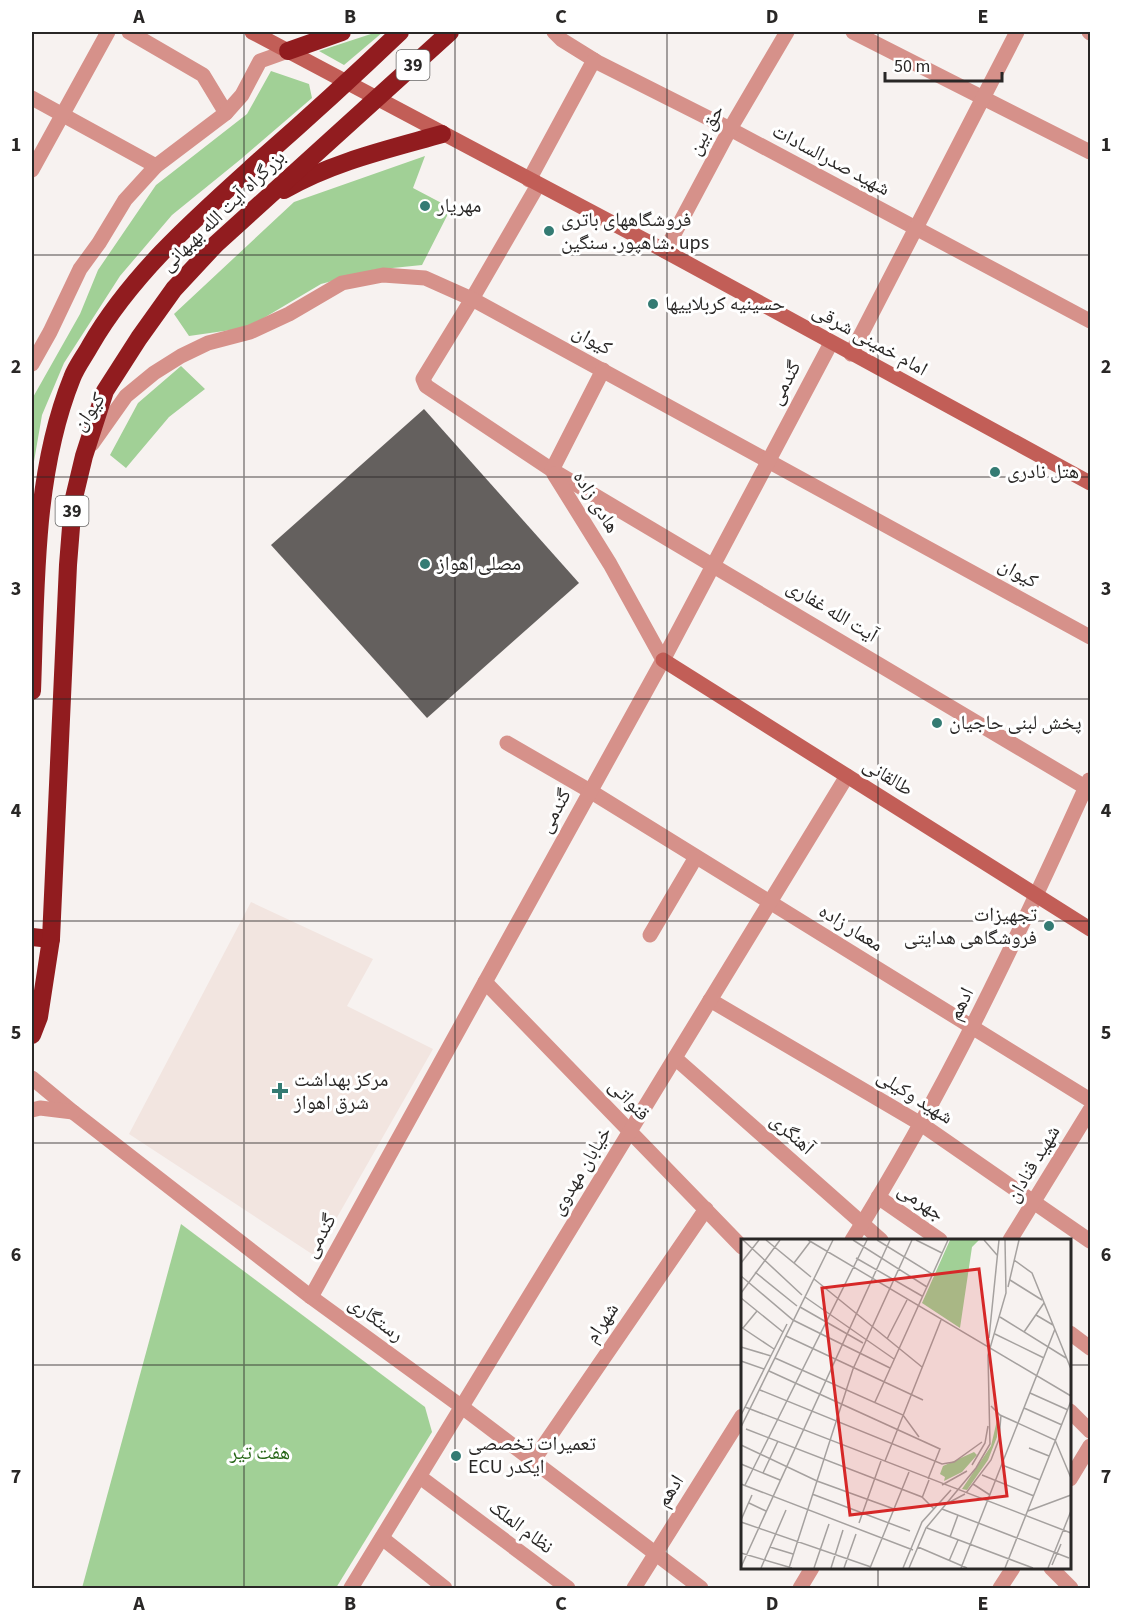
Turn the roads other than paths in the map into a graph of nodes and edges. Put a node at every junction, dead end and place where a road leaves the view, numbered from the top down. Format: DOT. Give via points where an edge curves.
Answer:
graph roads {
  1 [pos="108,32"];
  2 [pos="129,32"];
  3 [pos="252,32"];
  4 [pos="342,32"];
  5 [pos="400,32"];
  6 [pos="450,32"];
  7 [pos="554,32"];
  8 [pos="787,32"];
  9 [pos="853,32"];
  10 [pos="1017,32"];
  11 [pos="288,51"];
  12 [pos="594,60"];
  13 [pos="347,83"];
  14 [pos="32,98"];
  15 [pos="376,98"];
  16 [pos="983,98"];
  17 [pos="226,113"];
  18 [pos="62,115"];
  19 [pos="730,129"];
  20 [pos="442,134"];
  21 [pos="1090,152"];
  22 [pos="156,166"];
  23 [pos="32,170"];
  24 [pos="533,182"];
  25 [pos="256,206"];
  26 [pos="915,229"];
  27 [pos="665,251"];
  28 [pos="472,299"];
  29 [pos="1090,321"];
  30 [pos="831,343"];
  31 [pos="851,354"];
  32 [pos="32,364"];
  33 [pos="603,370"];
  34 [pos="84,456"];
  35 [pos="768,460"];
  36 [pos="552,470"];
  37 [pos="1090,483"];
  38 [pos="713,565"];
  39 [pos="1090,637"];
  40 [pos="32,646"];
  41 [pos="663,660"];
  42 [pos="32,691"];
  43 [pos="507,743"];
  44 [pos="847,776"];
  45 [pos="1089,784"];
  46 [pos="590,791"];
  47 [pos="696,857"];
  48 [pos="1037,896"];
  49 [pos="770,902"];
  50 [pos="1090,929"];
  51 [pos="650,935"];
  52 [pos="32,937"];
  53 [pos="51,939"];
  54 [pos="485,982"];
  55 [pos="710,1000"];
  56 [pos="973,1028"];
  57 [pos="32,1035"];
  58 [pos="675,1058"];
  59 [pos="32,1078"];
  60 [pos="1090,1100"];
  61 [pos="32,1110"];
  62 [pos="1090,1110"];
  63 [pos="73,1112"];
  64 [pos="921,1124"];
  65 [pos="630,1132"];
  66 [pos="878,1197"];
  67 [pos="1034,1202"];
  68 [pos="706,1209"];
  69 [pos="862,1225"];
  70 [pos="853,1239"];
  71 [pos="879,1239"];
  72 [pos="939,1239"];
  73 [pos="1012,1239"];
  74 [pos="1090,1241"];
  75 [pos="741,1246"];
  76 [pos="311,1297"];
  77 [pos="1071,1334"];
  78 [pos="1090,1348"];
  79 [pos="462,1407"];
  80 [pos="1071,1412"];
  81 [pos="741,1418"];
  82 [pos="1090,1431"];
  83 [pos="1090,1446"];
  84 [pos="533,1461"];
  85 [pos="420,1477"];
  86 [pos="1071,1477"];
  87 [pos="382,1538"];
  88 [pos="656,1554"];
  89 [pos="811,1569"];
  90 [pos="1012,1569"];
  91 [pos="1052,1569"];
  92 [pos="351,1588"];
  93 [pos="445,1588"];
  94 [pos="568,1588"];
  95 [pos="634,1588"];
  96 [pos="701,1588"];
  97 [pos="800,1588"];
  98 [pos="1000,1588"];
  99 [pos="1071,1588"];
  1 -- 18 [label="street"];
  2 -- 17 [label="street" via="203,75"];
  3 -- 11 [label="main road"];
  4 -- 11 [label="highway"];
  5 -- 13 [label="highway, بزرگراه آیت الله بهبهانی / 39"];
  6 -- 15 [label="highway, بزرگراه آیت الله بهبهانی / 39"];
  7 -- 12 [label="street, شهید صدرالسادات"];
  8 -- 19 [label="street, حق بین"];
  9 -- 16 [label="street"];
  10 -- 16 [label="street"];
  11 -- 13 [label="main road"];
  11 -- 17 [label="street" via="260,61 242,95"];
  12 -- 19 [label="street, شهید صدرالسادات"];
  12 -- 24 [label="street"];
  13 -- 15 [label="main road, امام خمینی شرقی"];
  13 -- 40 [label="highway, بزرگراه آیت الله بهبهانی / 39" via="194,219 145,271 105,320 72,377 53,436 42,498"];
  14 -- 18 [label="street"];
  15 -- 20 [label="main road, امام خمینی شرقی"];
  15 -- 25 [label="highway, بزرگراه آیت الله بهبهانی / 39"];
  16 -- 21 [label="street"];
  16 -- 26 [label="street"];
  17 -- 22 [label="street"];
  18 -- 22 [label="street"];
  18 -- 23 [label="street"];
  19 -- 26 [label="street, شهید صدرالسادات"];
  19 -- 27 [label="street, حق بین"];
  20 -- 24 [label="main road, امام خمینی شرقی"];
  20 -- 25 [label="highway" via="341,164 297,182"];
  22 -- 32 [label="street" via="125,200 80,268"];
  24 -- 27 [label="main road, امام خمینی شرقی"];
  24 -- 28 [label="street"];
  25 -- 34 [label="highway, بزرگراه آیت الله بهبهانی / 39" via="174,289 139,338 105,391"];
  26 -- 29 [label="street, شهید صدرالسادات"];
  26 -- 31 [label="street"];
  27 -- 30 [label="main road, امام خمینی شرقی"];
  28 -- 33 [label="street, کیوان"];
  28 -- 34 [label="street, کیوان" via="425,278 383,275 342,284 289,314 250,332 208,343 154,373 126,396"];
  28 -- 36 [label="street, هادی زاده" via="424,382"];
  30 -- 31 [label="main road, امام خمینی شرقی"];
  30 -- 35 [label="street, گندمی"];
  31 -- 37 [label="main road, امام خمینی شرقی"];
  33 -- 35 [label="street, کیوان"];
  33 -- 36 [label="street"];
  34 -- 53 [label="highway, بزرگراه آیت الله بهبهانی / 39" via="73,502 68,565"];
  35 -- 38 [label="street, گندمی"];
  35 -- 39 [label="street, کیوان"];
  36 -- 38 [label="street, آیت الله غفاری"];
  36 -- 41 [label="street, هادی زاده"];
  38 -- 41 [label="street, گندمی"];
  38 -- 45 [label="street, آیت الله غفاری"];
  40 -- 42 [label="highway, بزرگراه آیت الله بهبهانی / 39"];
  41 -- 44 [label="main road, طالقانی"];
  41 -- 46 [label="street, گندمی"];
  43 -- 46 [label="street, معمار زاده"];
  44 -- 48 [label="main road, طالقانی"];
  44 -- 49 [label="street, خیابان مهدوی"];
  45 -- 48 [label="street, ادهم"];
  46 -- 47 [label="street, معمار زاده"];
  46 -- 54 [label="street, گندمی"];
  47 -- 49 [label="street, معمار زاده"];
  47 -- 51 [label="street"];
  48 -- 50 [label="main road, طالقانی"];
  48 -- 56 [label="street, ادهم"];
  49 -- 55 [label="street, خیابان مهدوی"];
  49 -- 56 [label="street, معمار زاده"];
  52 -- 53 [label="highway"];
  53 -- 57 [label="highway, بزرگراه آیت الله بهبهانی / 39" via="39,1017"];
  54 -- 65 [label="street, قنواتی"];
  54 -- 76 [label="street, گندمی"];
  55 -- 58 [label="street, خیابان مهدوی"];
  55 -- 64 [label="street, شهید وکیلی"];
  56 -- 60 [label="street, معمار زاده"];
  56 -- 64 [label="street, ادهم"];
  58 -- 65 [label="street, خیابان مهدوی"];
  58 -- 69 [label="street, آهنگری"];
  59 -- 63 [label="street, رستگاری"];
  61 -- 63 [label="street"];
  62 -- 67 [label="street, شهید قنادان"];
  63 -- 76 [label="street, رستگاری"];
  64 -- 66 [label="street, ادهم"];
  64 -- 67 [label="street, شهید وکیلی"];
  65 -- 68 [label="street, قنواتی"];
  65 -- 79 [label="street, خیابان مهدوی"];
  66 -- 69 [label="street, ادهم"];
  66 -- 72 [label="street, جهرمی"];
  67 -- 73 [label="street, شهید قنادان"];
  67 -- 74 [label="street, شهید وکیلی"];
  68 -- 75 [label="street, قنواتی"];
  68 -- 84 [label="street, شهرام"];
  69 -- 70 [label="street, ادهم"];
  69 -- 71 [label="street, آهنگری"];
  76 -- 79 [label="street, رستگاری"];
  77 -- 78 [label="street"];
  79 -- 84 [label="street, رستگاری"];
  79 -- 85 [label="street, خیابان مهدوی"];
  80 -- 82 [label="street"];
  81 -- 88 [label="street, ادهم"];
  83 -- 86 [label="street"];
  84 -- 88 [label="street, رستگاری"];
  85 -- 87 [label="street, خیابان مهدوی"];
  85 -- 94 [label="street, نظام الملک"];
  87 -- 92 [label="street, خیابان مهدوی"];
  87 -- 93 [label="street"];
  88 -- 95 [label="street, ادهم"];
  88 -- 96 [label="street, رستگاری"];
  89 -- 97 [label="street"];
  90 -- 98 [label="street"];
  91 -- 99 [label="street"];
}
